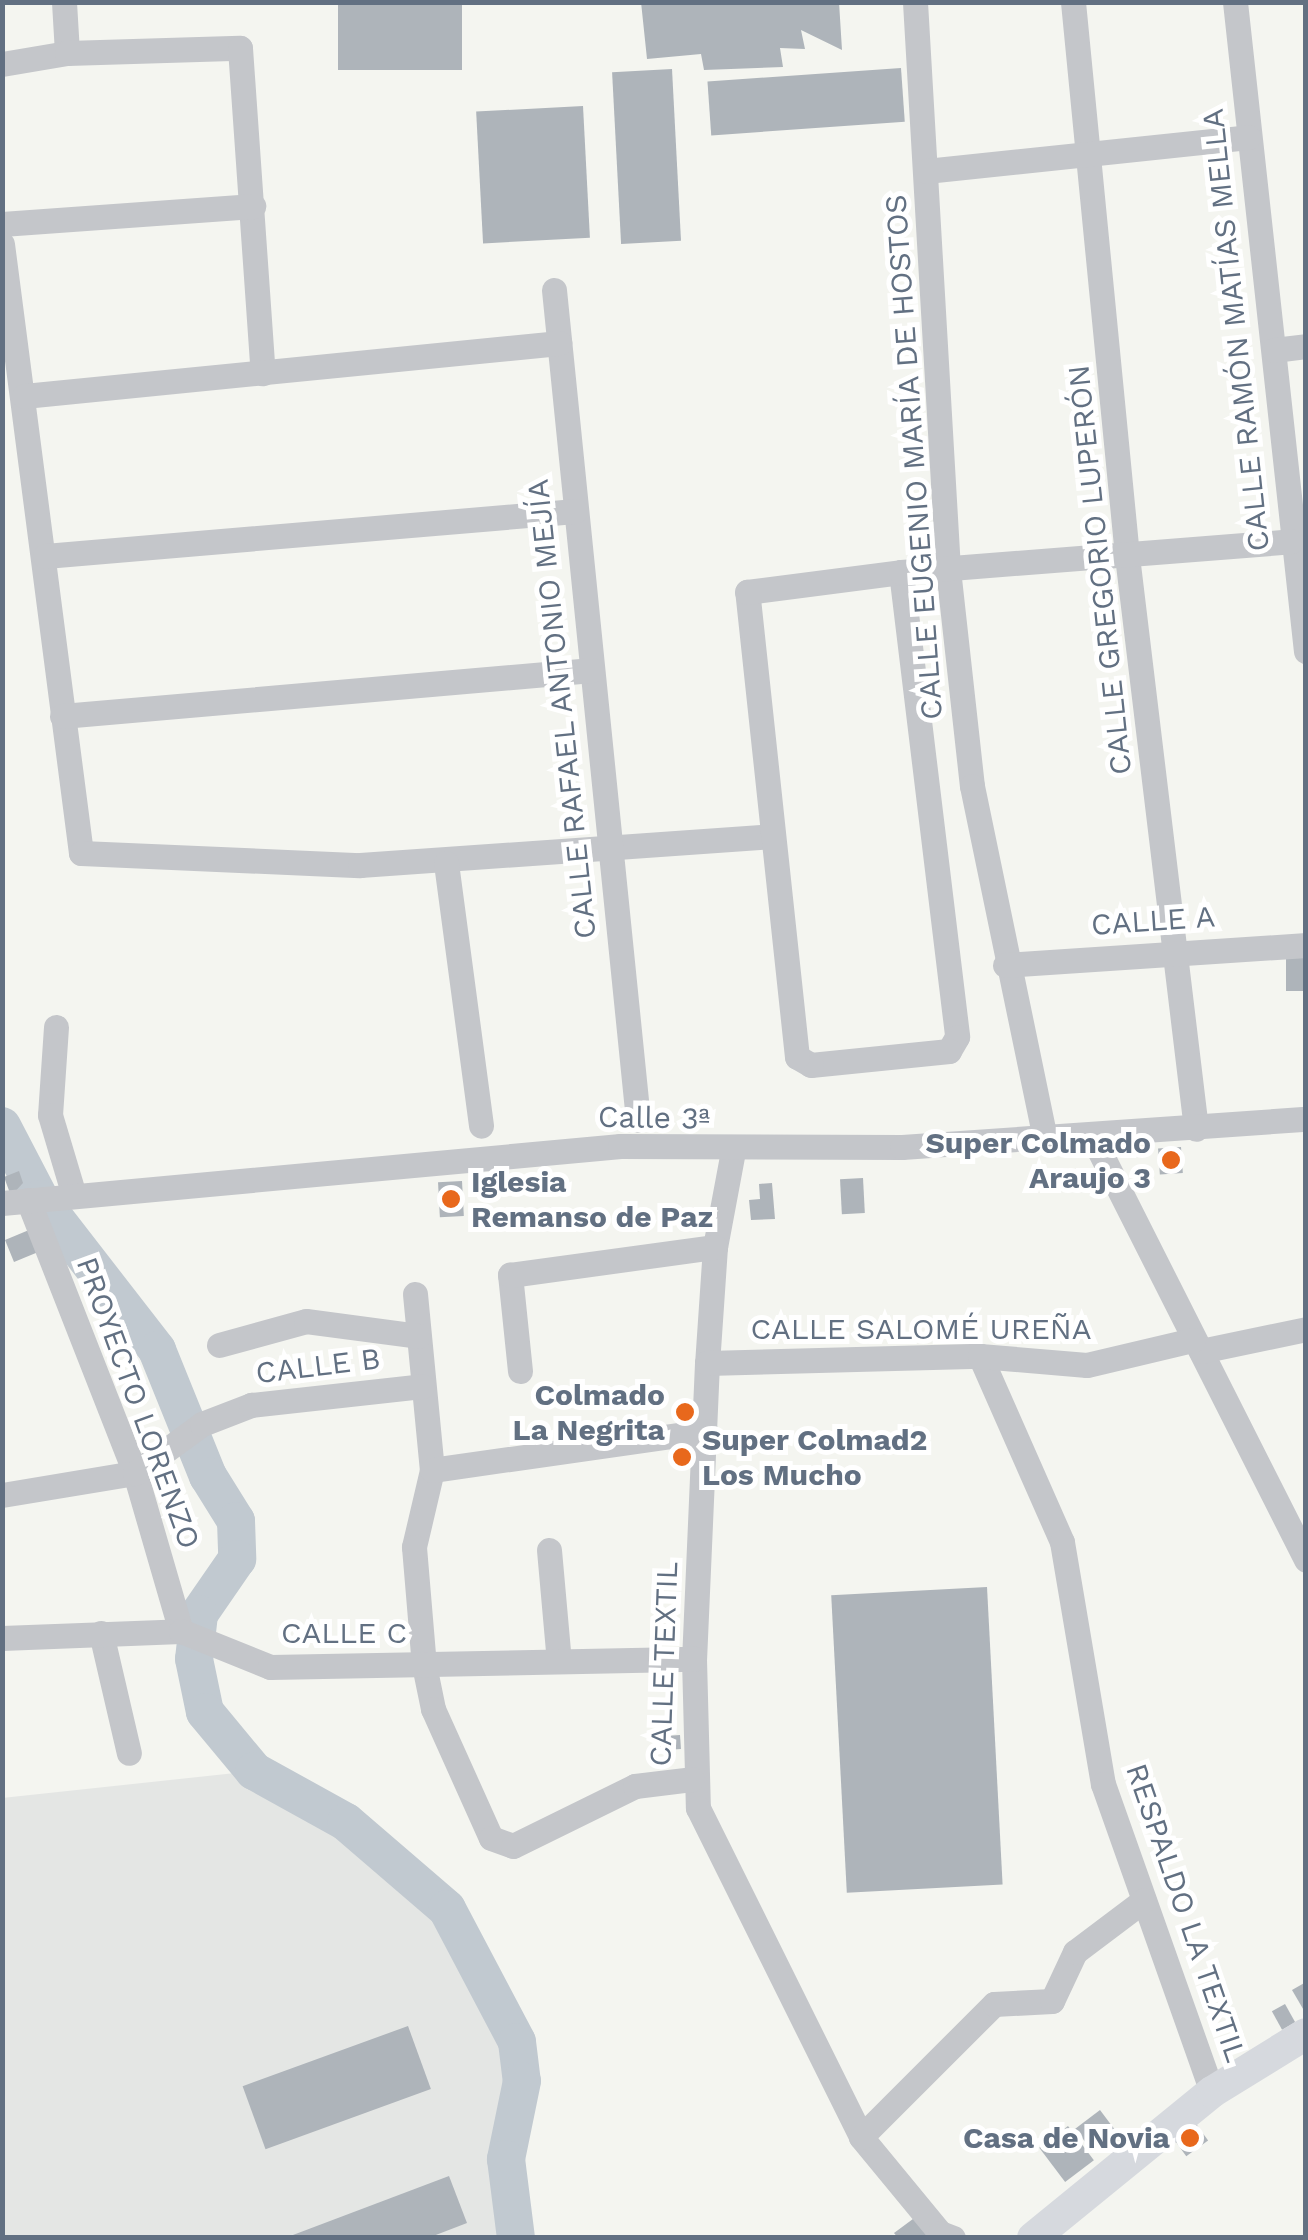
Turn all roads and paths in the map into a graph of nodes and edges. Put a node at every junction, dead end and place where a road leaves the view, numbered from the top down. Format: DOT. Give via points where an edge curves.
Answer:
graph roads {
  1 [pos="64,2"];
  2 [pos="914,2"];
  3 [pos="1074,2"];
  4 [pos="1235,2"];
  5 [pos="67,53"];
  6 [pos="2,64"];
  7 [pos="1248,137"];
  8 [pos="1090,156"];
  9 [pos="926,171"];
  10 [pos="252,206"];
  11 [pos="2,224"];
  12 [pos="2,244"];
  13 [pos="554,290"];
  14 [pos="559,343"];
  15 [pos="1306,346"];
  16 [pos="1274,350"];
  17 [pos="262,374"];
  18 [pos="24,396"];
  19 [pos="574,510"];
  20 [pos="1291,542"];
  21 [pos="45,556"];
  22 [pos="1127,556"];
  23 [pos="948,570"];
  24 [pos="902,572"];
  25 [pos="1306,651"];
  26 [pos="592,670"];
  27 [pos="62,716"];
  28 [pos="773,836"];
  29 [pos="608,848"];
  30 [pos="446,863"];
  31 [pos="1306,945"];
  32 [pos="1178,951"];
  33 [pos="1005,965"];
  34 [pos="56,1027"];
  35 [pos="1306,1119"];
  36 [pos="638,1120"];
  37 [pos="481,1126"];
  38 [pos="1196,1129"];
  39 [pos="1092,1136"];
  40 [pos="1045,1138"];
  41 [pos="733,1151"];
  42 [pos="68,1192"];
  43 [pos="15,1201"];
  44 [pos="715,1247"];
  45 [pos="415,1294"];
  46 [pos="1306,1329"];
  47 [pos="418,1336"];
  48 [pos="219,1345"];
  49 [pos="1197,1345"];
  50 [pos="980,1356"];
  51 [pos="708,1363"];
  52 [pos="520,1371"];
  53 [pos="422,1386"];
  54 [pos="705,1431"];
  55 [pos="432,1470"];
  56 [pos="135,1472"];
  57 [pos="2,1495"];
  58 [pos="1300,1531"];
  59 [pos="549,1550"];
  60 [pos="1306,1560"];
  61 [pos="181,1630"];
  62 [pos="100,1633"];
  63 [pos="2,1638"];
  64 [pos="694,1659"];
  65 [pos="559,1661"];
  66 [pos="424,1666"];
  67 [pos="128,1752"];
  68 [pos="692,1780"];
  69 [pos="1144,1900"];
  70 [pos="1306,2034"];
  71 [pos="1212,2092"];
  72 [pos="862,2137"];
  73 [pos="945,2236"];
  74 [pos="1031,2236"];
  1 -- 5 [label="street"];
  2 -- 9 [label="street, CALLE EUGENIO MARÍA DE HOSTOS"];
  3 -- 8 [label="street, CALLE GREGORIO LUPERÓN"];
  4 -- 7 [label="street, CALLE RAMÓN MATÍAS MELLA"];
  5 -- 6 [label="street"];
  5 -- 10 [label="street" via="240,48"];
  7 -- 8 [label="street"];
  7 -- 16 [label="street, CALLE RAMÓN MATÍAS MELLA"];
  8 -- 9 [label="street"];
  8 -- 22 [label="street, CALLE GREGORIO LUPERÓN"];
  9 -- 23 [label="street, CALLE EUGENIO MARÍA DE HOSTOS"];
  10 -- 11 [label="street"];
  10 -- 17 [label="street"];
  12 -- 18 [label="street"];
  13 -- 14 [label="street, CALLE RAFAEL ANTONIO MEJÍA"];
  14 -- 17 [label="street"];
  14 -- 19 [label="street, CALLE RAFAEL ANTONIO MEJÍA"];
  15 -- 16 [label="street"];
  16 -- 20 [label="street, CALLE RAMÓN MATÍAS MELLA"];
  17 -- 18 [label="street"];
  18 -- 21 [label="street"];
  19 -- 21 [label="street"];
  19 -- 26 [label="street, CALLE RAFAEL ANTONIO MEJÍA"];
  20 -- 22 [label="street"];
  20 -- 25 [label="street, CALLE RAMÓN MATÍAS MELLA"];
  21 -- 27 [label="street"];
  22 -- 23 [label="street"];
  22 -- 32 [label="street, CALLE GREGORIO LUPERÓN"];
  23 -- 24 [label="street"];
  23 -- 33 [label="street, CALLE EUGENIO MARÍA DE HOSTOS" via="972,786"];
  24 -- 28 [label="street" via="747,592"];
  24 -- 28 [label="street" via="952,1048 811,1066 797,1057"];
  26 -- 27 [label="street"];
  26 -- 29 [label="street, CALLE RAFAEL ANTONIO MEJÍA"];
  27 -- 30 [label="street" via="76,842 90,858"];
  28 -- 29 [label="street"];
  29 -- 30 [label="street"];
  29 -- 36 [label="street, CALLE RAFAEL ANTONIO MEJÍA"];
  30 -- 37 [label="street"];
  31 -- 32 [label="street, CALLE A"];
  32 -- 33 [label="street, CALLE A"];
  32 -- 38 [label="street, CALLE GREGORIO LUPERÓN"];
  33 -- 40 [label="street, CALLE EUGENIO MARÍA DE HOSTOS"];
  34 -- 42 [label="street" via="50,1115"];
  35 -- 38 [label="street, Calle 3ª"];
  38 -- 39 [label="street, Calle 3ª"];
  39 -- 40 [label="street, Calle 3ª"];
  39 -- 49 [label="street"];
  40 -- 41 [label="street, Calle 3ª"];
  41 -- 42 [label="street, Calle 3ª" via="620,1146"];
  41 -- 44 [label="street, CALLE TEXTIL"];
  42 -- 43 [label="street, Calle 3ª"];
  43 -- 56 [label="street, PROYECTO LORENZO"];
  44 -- 51 [label="street, CALLE TEXTIL"];
  44 -- 52 [label="street" via="510,1275"];
  45 -- 47 [label="street"];
  46 -- 49 [label="street, CALLE SALOMÉ UREÑA"];
  47 -- 48 [label="street" via="306,1321"];
  47 -- 53 [label="street"];
  49 -- 50 [label="street, CALLE SALOMÉ UREÑA" via="1086,1365"];
  49 -- 58 [label="street"];
  50 -- 51 [label="street, CALLE SALOMÉ UREÑA"];
  50 -- 69 [label="street, RESPALDO LA TEXTIL" via="1062,1542 1103,1784"];
  51 -- 54 [label="street, CALLE TEXTIL"];
  53 -- 55 [label="street"];
  53 -- 56 [label="street, CALLE B" via="286,1398 202,1424"];
  54 -- 55 [label="street"];
  54 -- 64 [label="street, CALLE TEXTIL"];
  55 -- 66 [label="street" via="414,1547"];
  56 -- 57 [label="street, CALLE B"];
  56 -- 61 [label="street, PROYECTO LORENZO"];
  58 -- 60 [label="street"];
  59 -- 65 [label="street"];
  61 -- 62 [label="street"];
  61 -- 66 [label="street, CALLE C" via="270,1667"];
  62 -- 63 [label="street"];
  62 -- 67 [label="street"];
  64 -- 65 [label="street, CALLE C"];
  64 -- 68 [label="street, CALLE TEXTIL"];
  65 -- 66 [label="street, CALLE C"];
  66 -- 68 [label="street" via="433,1709 501,1845 532,1840 634,1786"];
  68 -- 72 [label="street, CALLE TEXTIL" via="698,1808"];
  69 -- 71 [label="street, RESPALDO LA TEXTIL"];
  69 -- 72 [label="street" via="1075,1952 1052,2001 994,2004"];
  70 -- 71 [label="main road"];
  71 -- 74 [label="main road"];
  72 -- 73 [label="street, CALLE TEXTIL"];
}
